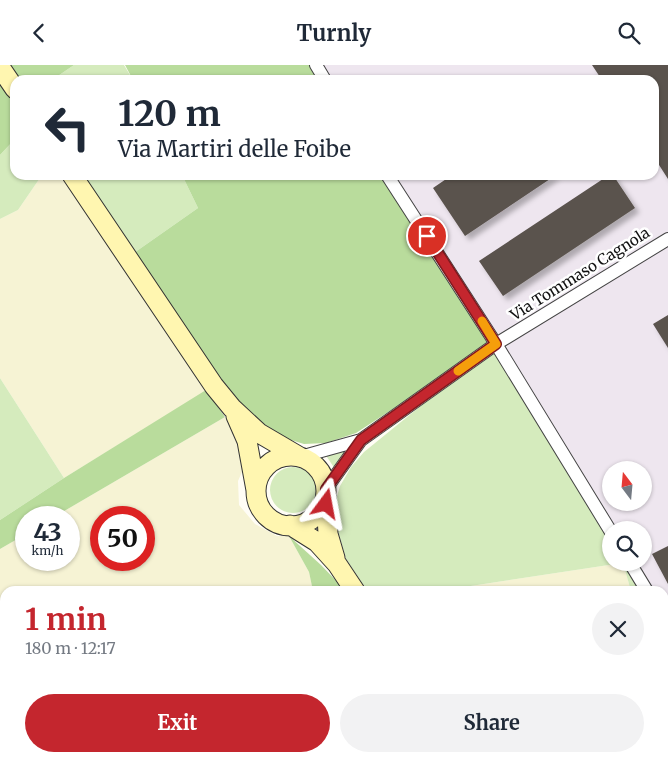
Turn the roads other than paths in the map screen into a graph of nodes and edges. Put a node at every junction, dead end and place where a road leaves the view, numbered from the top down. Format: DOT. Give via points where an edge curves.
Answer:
graph roads {
  1 [pos="0,67"];
  2 [pos="10,82"];
  3 [pos="75,180"];
  4 [pos="390,180"];
  5 [pos="668,239"];
  6 [pos="496,344"];
  7 [pos="232,408"];
  8 [pos="361,440"];
  9 [pos="300,457"];
  10 [pos="326,489"];
  11 [pos="256,493"];
  12 [pos="604,521"];
  13 [pos="290,525"];
  14 [pos="337,564"];
  15 [pos="635,571"];
  16 [pos="352,586"];
  17 [pos="644,586"];
  1 -- 2 [label="main road"];
  3 -- 7 [label="main road"];
  4 -- 6 [label="street"];
  5 -- 6 [label="street, Via Tommaso Cagnola"];
  6 -- 8 [label="street, Via Tommaso Cagnola"];
  6 -- 12 [label="street"];
  7 -- 9 [label="main road" via="260,433"];
  7 -- 11 [label="main road" via="247,441"];
  8 -- 9 [label="street, Via Tommaso Cagnola"];
  8 -- 10 [label="street, Via Tommaso Cagnola"];
  9 -- 10 [label="main road" via="315,465 323,476"];
  9 -- 11 [label="main road" via="280,457 266,466 258,479"];
  10 -- 13 [label="main road" via="325,499 315,516 304,523"];
  10 -- 14 [label="main road" via="328,534"];
  11 -- 13 [label="main road" via="263,512 274,521"];
  13 -- 14 [label="main road" via="317,543"];
  14 -- 16 [label="main road"];
  15 -- 17 [label="street"];
}
